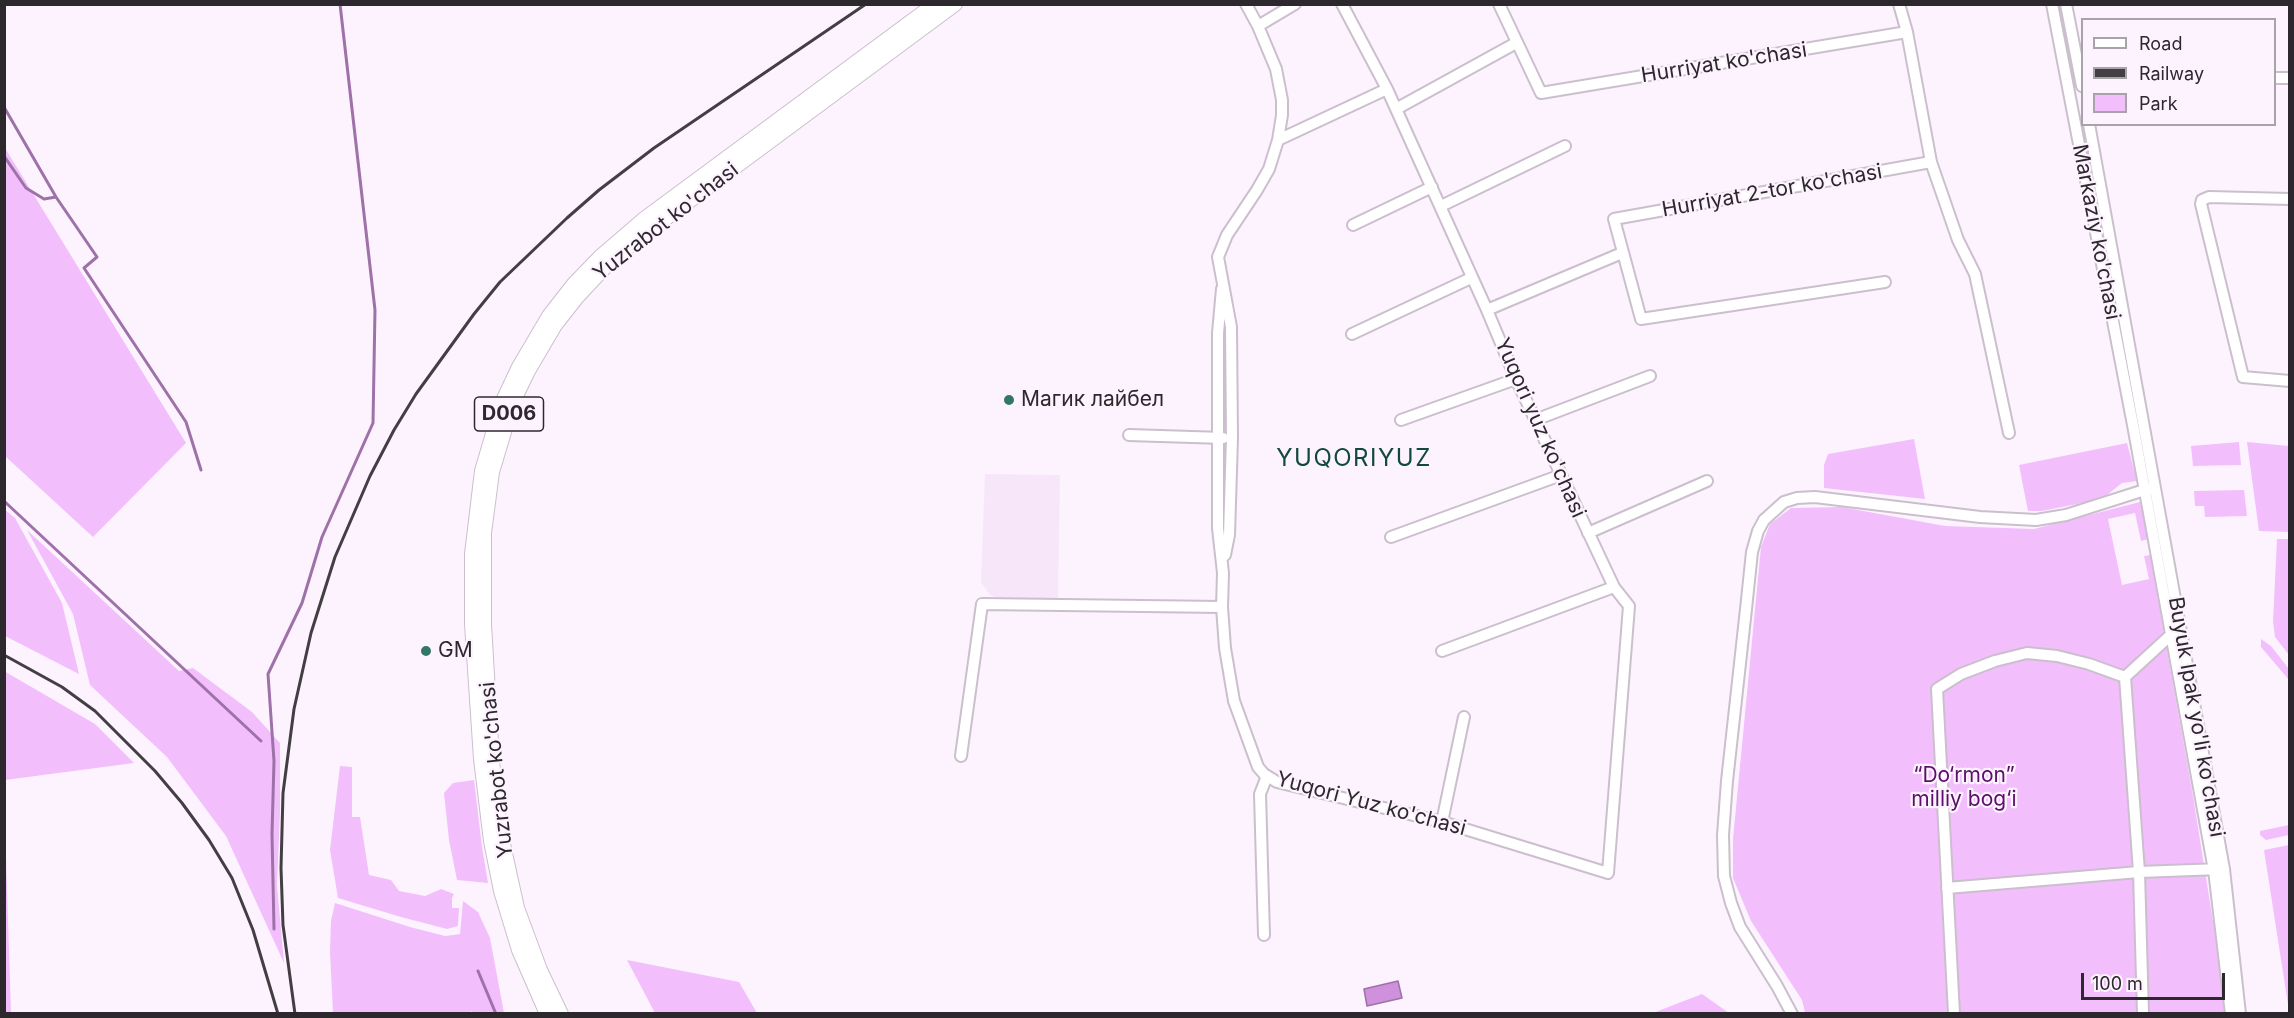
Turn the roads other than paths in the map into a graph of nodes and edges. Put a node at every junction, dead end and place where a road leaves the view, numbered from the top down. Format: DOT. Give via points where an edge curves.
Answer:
graph roads {
  1 [pos="935,4"];
  2 [pos="955,4"];
  3 [pos="1246,4"];
  4 [pos="1295,4"];
  5 [pos="1342,4"];
  6 [pos="1499,4"];
  7 [pos="1899,4"];
  8 [pos="2052,4"];
  9 [pos="2066,4"];
  10 [pos="1258,26"];
  11 [pos="1907,32"];
  12 [pos="1516,43"];
  13 [pos="2081,79"];
  14 [pos="2067,84"];
  15 [pos="2081,84"];
  16 [pos="1388,89"];
  17 [pos="1396,109"];
  18 [pos="2089,126"];
  19 [pos="1278,140"];
  20 [pos="1565,146"];
  21 [pos="1931,162"];
  22 [pos="1432,187"];
  23 [pos="2102,193"];
  24 [pos="2088,195"];
  25 [pos="2289,199"];
  26 [pos="1441,206"];
  27 [pos="1353,225"];
  28 [pos="1622,253"];
  29 [pos="1471,278"];
  30 [pos="1885,282"];
  31 [pos="1222,289"];
  32 [pos="1488,310"];
  33 [pos="1352,334"];
  34 [pos="1650,376"];
  35 [pos="1516,379"];
  36 [pos="2289,381"];
  37 [pos="1401,420"];
  38 [pos="1535,420"];
  39 [pos="2138,424"];
  40 [pos="2009,433"];
  41 [pos="1129,435"];
  42 [pos="1218,438"];
  43 [pos="1232,438"];
  44 [pos="1562,475"];
  45 [pos="1707,481"];
  46 [pos="2150,488"];
  47 [pos="1587,533"];
  48 [pos="1391,537"];
  49 [pos="1223,573"];
  50 [pos="1614,587"];
  51 [pos="1222,607"];
  52 [pos="2176,632"];
  53 [pos="1442,651"];
  54 [pos="2125,677"];
  55 [pos="1464,717"];
  56 [pos="961,756"];
  57 [pos="1268,776"];
  58 [pos="1442,822"];
  59 [pos="2219,869"];
  60 [pos="2139,872"];
  61 [pos="1608,873"];
  62 [pos="1947,888"];
  63 [pos="1264,935"];
  64 [pos="547,1014"];
  65 [pos="561,1014"];
  66 [pos="1792,1014"];
  67 [pos="1954,1014"];
  68 [pos="2143,1014"];
  69 [pos="2231,1014"];
  70 [pos="2240,1014"];
  1 -- 64 [label="main road, Yuzrabot ko'chasi / D006" via="600,256 549,316 502,403 482,471 472,554 472,624 481,759 501,891 519,951"];
  2 -- 65 [label="main road, Yuzrabot ko'chasi / D006" via="604,267 555,325 513,402 492,471 484,532 491,750 499,826 517,908"];
  3 -- 10 [label="street, Yuqori Yuz ko'chasi"];
  4 -- 10 [label="street"];
  5 -- 16 [label="street, Yuqori yuz ko'chasi"];
  6 -- 12 [label="street"];
  7 -- 11 [label="street"];
  8 -- 14 [label="street, Markaziy ko'chasi"];
  9 -- 13 [label="street"];
  10 -- 19 [label="street, Yuqori Yuz ko'chasi" via="1280,86 1282,115"];
  11 -- 12 [label="street, Hurriyat ko'chasi" via="1541,93"];
  11 -- 21 [label="street"];
  12 -- 17 [label="street"];
  14 -- 15 [label="street"];
  14 -- 24 [label="street, Markaziy ko'chasi"];
  16 -- 17 [label="street, Yuqori yuz ko'chasi"];
  16 -- 19 [label="street"];
  17 -- 22 [label="street, Yuqori yuz ko'chasi"];
  18 -- 23 [label="street, Markaziy ko'chasi"];
  19 -- 31 [label="street, Yuqori Yuz ko'chasi" via="1269,169 1227,235 1218,257"];
  20 -- 26 [label="street"];
  21 -- 28 [label="street, Hurriyat 2-tor ko'chasi" via="1614,219"];
  21 -- 40 [label="street" via="1958,240 1975,274"];
  22 -- 26 [label="street, Yuqori yuz ko'chasi"];
  22 -- 27 [label="street"];
  23 -- 24 [label="street"];
  23 -- 39 [label="street, Markaziy ko'chasi"];
  24 -- 39 [label="street, Markaziy ko'chasi"];
  25 -- 36 [label="street" via="2202,200 2202,214 2243,377"];
  26 -- 29 [label="street, Yuqori yuz ko'chasi"];
  28 -- 30 [label="street" via="1641,319"];
  28 -- 32 [label="street"];
  29 -- 32 [label="street, Yuqori yuz ko'chasi"];
  29 -- 33 [label="street"];
  31 -- 42 [label="street, Yuqori Yuz ko'chasi"];
  31 -- 43 [label="street, Yuqori Yuz ko'chasi" via="1231,327"];
  32 -- 35 [label="street, Yuqori yuz ko'chasi"];
  34 -- 38 [label="street"];
  35 -- 37 [label="street"];
  35 -- 38 [label="street, Yuqori yuz ko'chasi"];
  38 -- 44 [label="street, Yuqori yuz ko'chasi"];
  39 -- 46 [label="street, Buyuk Ipak yo'li ko'chasi"];
  41 -- 42 [label="street"];
  42 -- 43 [label="street"];
  42 -- 49 [label="street, Yuqori Yuz ko'chasi" via="1218,528"];
  43 -- 49 [label="street, Yuqori Yuz ko'chasi" via="1229,535"];
  44 -- 47 [label="street, Yuqori yuz ko'chasi"];
  44 -- 48 [label="street"];
  45 -- 47 [label="street"];
  46 -- 52 [label="street, Buyuk Ipak yo'li ko'chasi"];
  46 -- 66 [label="street" via="2066,515 2036,520 1815,497 1784,502 1764,520 1752,552 1728,769 1723,835 1725,876 1740,927"];
  47 -- 50 [label="street, Yuqori yuz ko'chasi"];
  49 -- 51 [label="street, Yuqori Yuz ko'chasi"];
  50 -- 53 [label="street"];
  50 -- 61 [label="street, Yuqori yuz ko'chasi" via="1630,608"];
  51 -- 56 [label="street" via="982,604"];
  51 -- 57 [label="street, Yuqori Yuz ko'chasi" via="1234,700 1254,760"];
  52 -- 54 [label="street"];
  52 -- 59 [label="street, Buyuk Ipak yo'li ko'chasi"];
  54 -- 60 [label="street"];
  54 -- 62 [label="street" via="2057,656 2027,653 1961,674 1937,689"];
  55 -- 58 [label="street"];
  57 -- 58 [label="street, Yuqori Yuz ko'chasi" via="1277,782"];
  57 -- 63 [label="street" via="1260,794"];
  58 -- 61 [label="street, Yuqori Yuz ko'chasi"];
  59 -- 60 [label="street"];
  59 -- 69 [label="street, Buyuk Ipak yo'li ko'chasi"];
  59 -- 70 [label="street, Buyuk Ipak yo'li ko'chasi"];
  60 -- 62 [label="street"];
  60 -- 68 [label="street"];
  62 -- 67 [label="street"];
}
